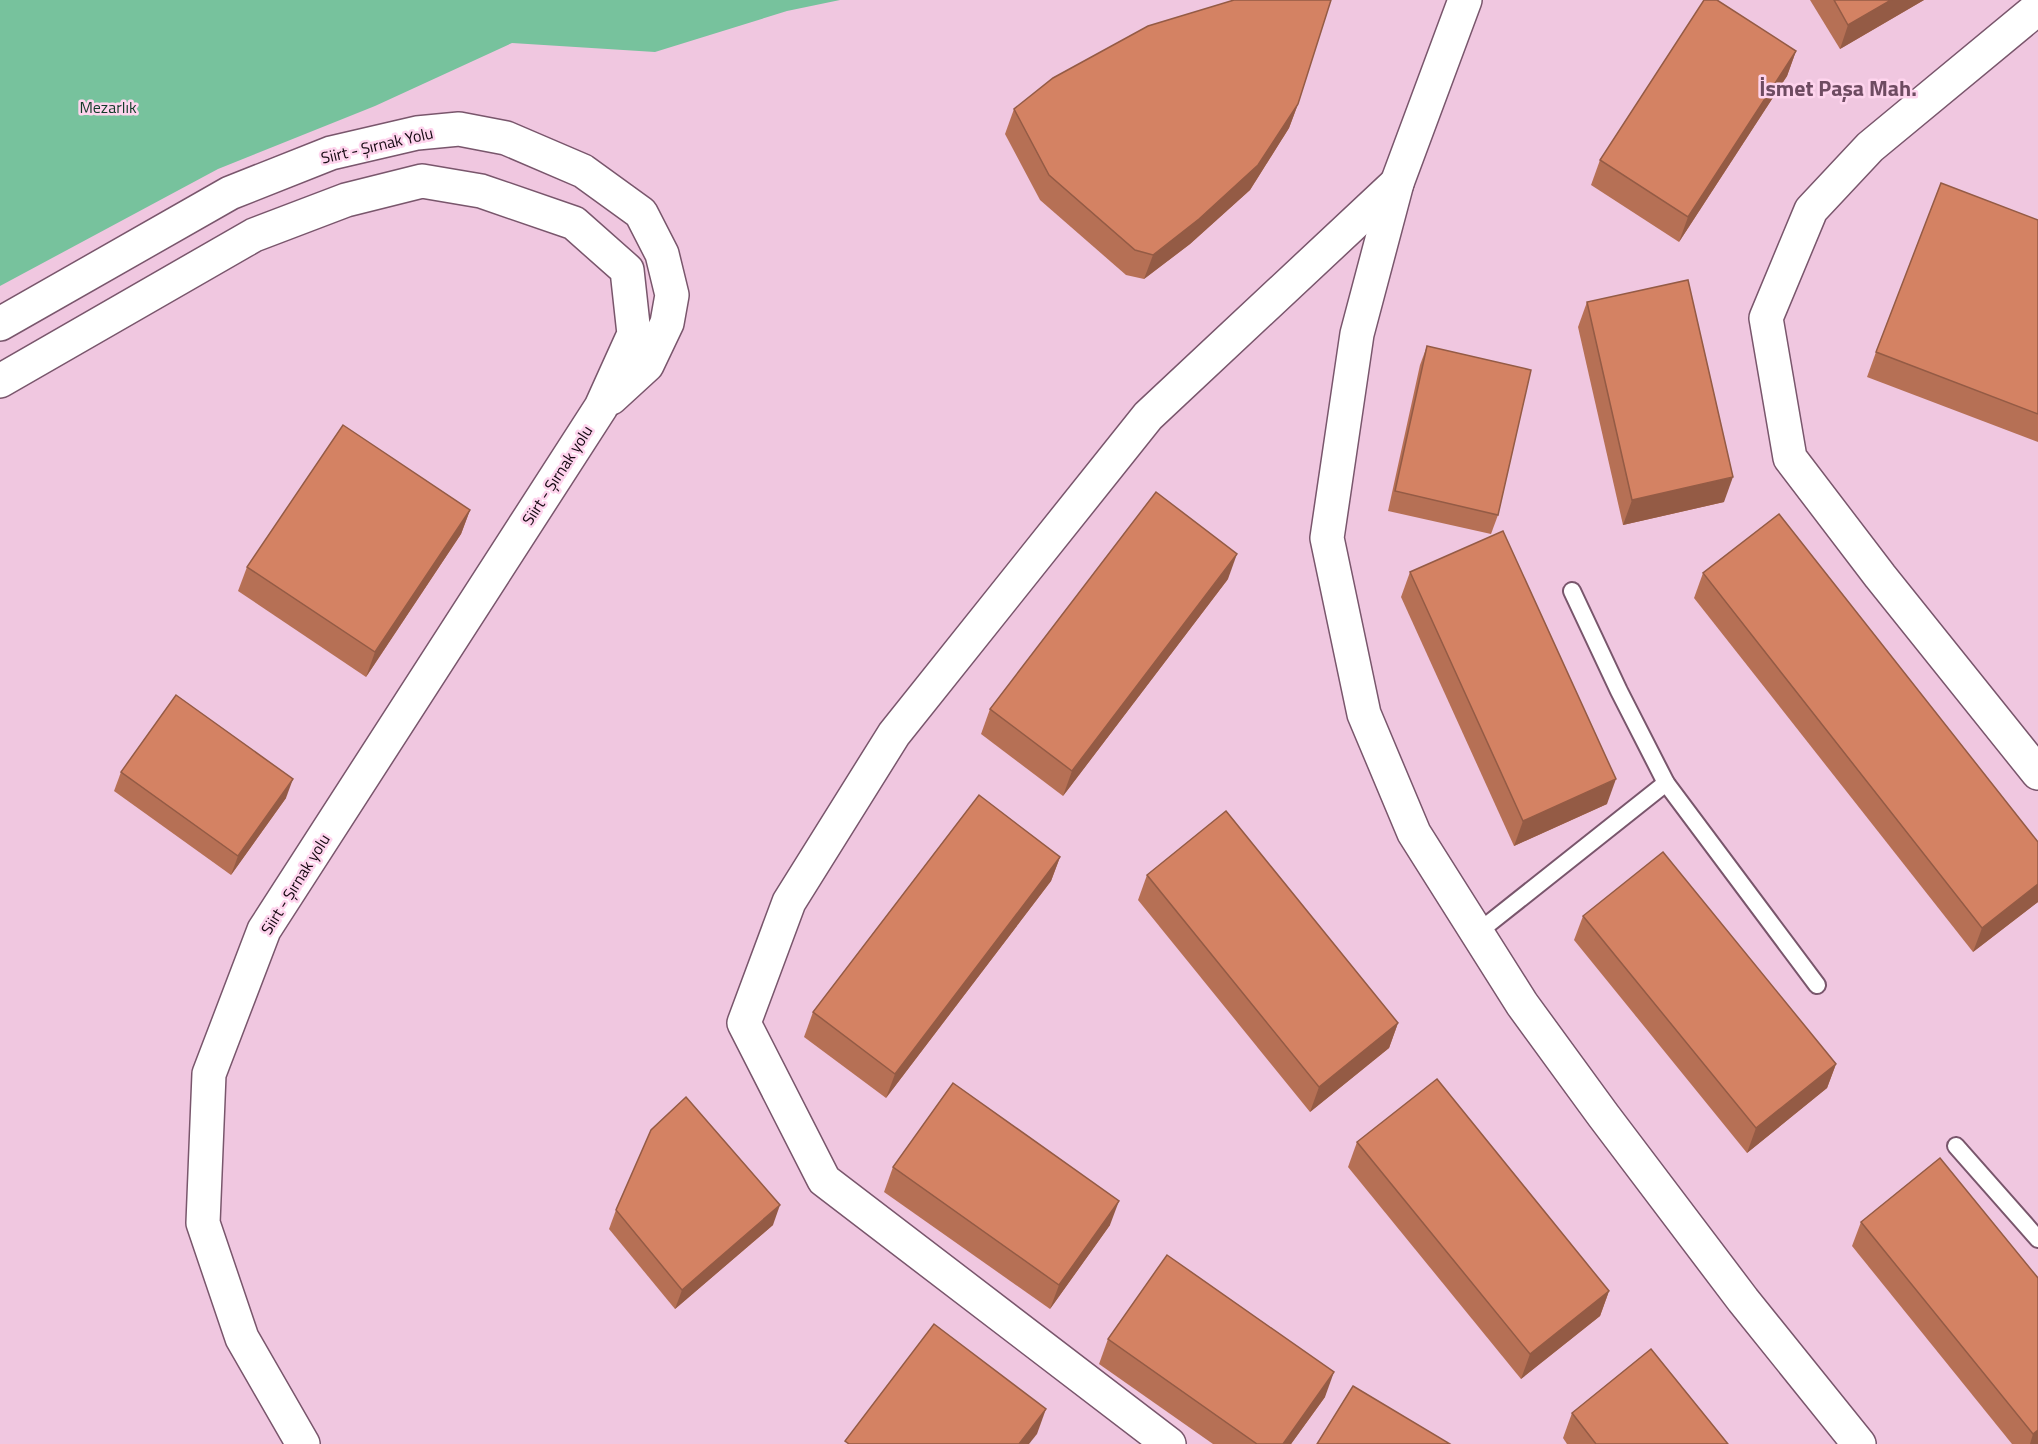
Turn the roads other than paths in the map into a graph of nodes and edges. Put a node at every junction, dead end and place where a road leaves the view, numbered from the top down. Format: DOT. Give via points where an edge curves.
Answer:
graph roads {
  1 [pos="1465,0"];
  2 [pos="2038,8"];
  3 [pos="1397,183"];
  4 [pos="0,324"];
  5 [pos="0,381"];
  6 [pos="601,407"];
  7 [pos="1572,591"];
  8 [pos="2038,773"];
  9 [pos="1666,783"];
  10 [pos="1477,933"];
  11 [pos="1817,985"];
  12 [pos="1956,1146"];
  13 [pos="2038,1239"];
  14 [pos="303,1444"];
  15 [pos="1169,1444"];
  16 [pos="1859,1444"];
  1 -- 3 [label="street"];
  2 -- 8 [label="street" via="1870,147 1811,210 1766,318 1790,458"];
  3 -- 10 [label="street" via="1357,334 1327,538 1364,714 1414,833"];
  3 -- 15 [label="street" via="1148,416 894,734 789,903 744,1023 824,1180"];
  4 -- 6 [label="street, Siirt - Şırnak Yolu" via="230,193 331,153 417,133 459,129 506,138 583,171 641,213 662,254 672,295 667,323 647,365"];
  5 -- 6 [label="street, Siirt - Şırnak Yolu" via="254,235 346,200 422,181 482,191 574,223 627,270 634,334"];
  6 -- 14 [label="street, Siirt - Şırnak yolu" via="264,930 209,1074 203,1223 242,1338"];
  7 -- 9 [label="lane"];
  9 -- 10 [label="lane"];
  9 -- 11 [label="lane"];
  10 -- 16 [label="street" via="1522,1004 1603,1115 1743,1300"];
  12 -- 13 [label="lane"];
}
